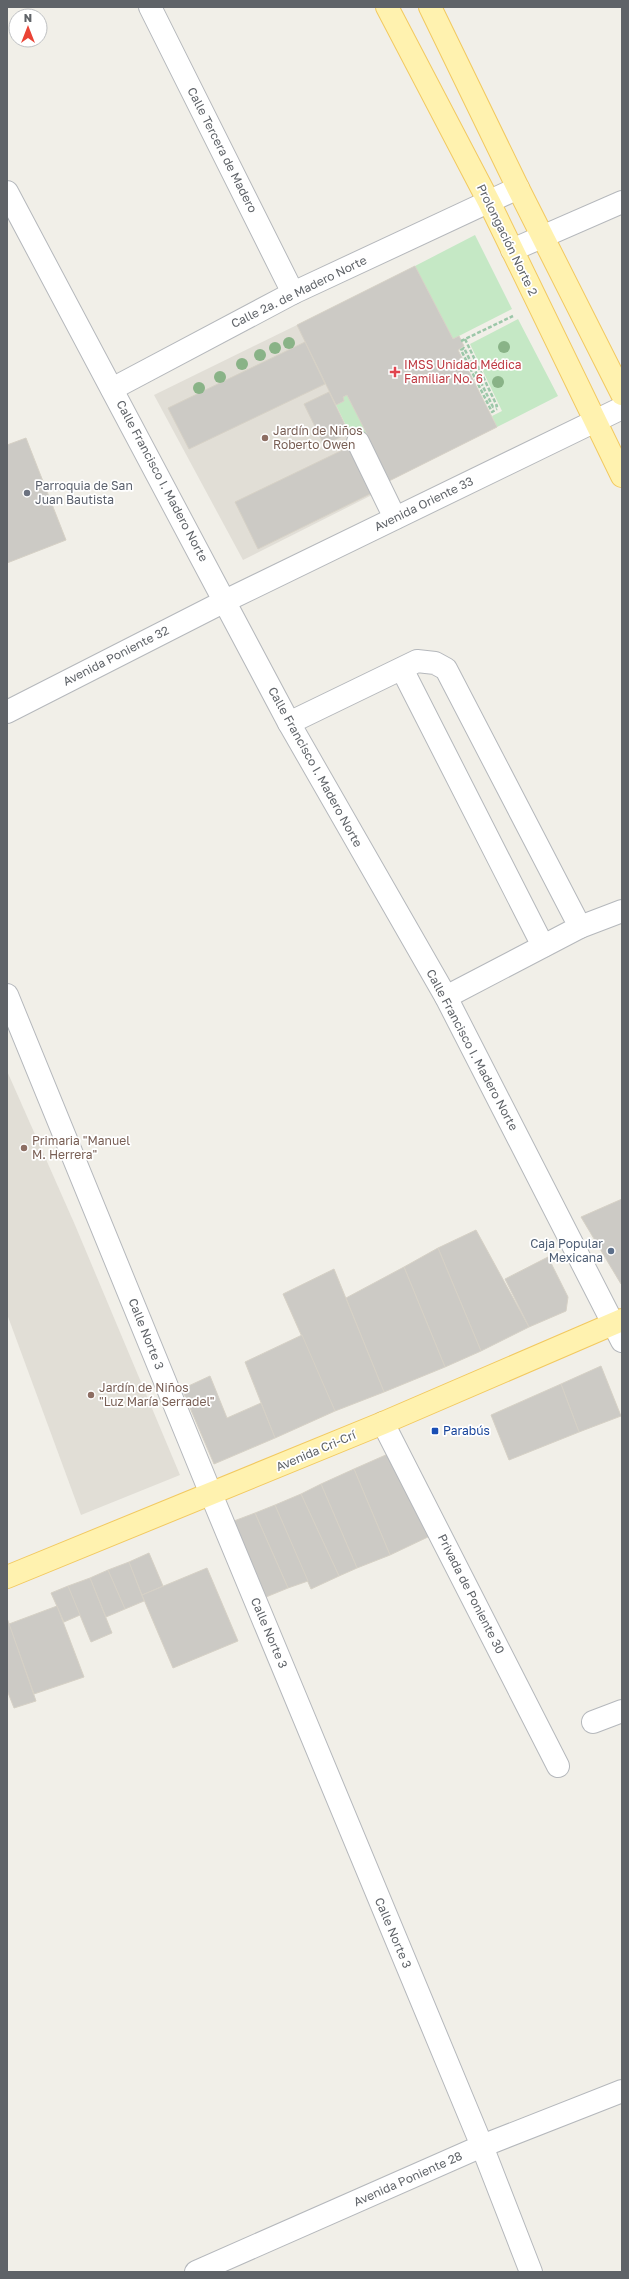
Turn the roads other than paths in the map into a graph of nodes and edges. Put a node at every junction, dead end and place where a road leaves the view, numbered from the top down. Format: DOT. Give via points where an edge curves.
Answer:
graph roads {
  1 [pos="150,7"];
  2 [pos="387,7"];
  3 [pos="430,7"];
  4 [pos="518,188"];
  5 [pos="7,192"];
  6 [pos="489,202"];
  7 [pos="622,202"];
  8 [pos="543,235"];
  9 [pos="512,250"];
  10 [pos="293,293"];
  11 [pos="112,388"];
  12 [pos="622,394"];
  13 [pos="622,408"];
  14 [pos="595,421"];
  15 [pos="358,442"];
  16 [pos="622,476"];
  17 [pos="395,518"];
  18 [pos="225,601"];
  19 [pos="402,669"];
  20 [pos="7,712"];
  21 [pos="289,723"];
  22 [pos="622,912"];
  23 [pos="580,927"];
  24 [pos="543,946"];
  25 [pos="7,995"];
  26 [pos="446,997"];
  27 [pos="619,1328"];
  28 [pos="383,1422"];
  29 [pos="211,1494"];
  30 [pos="7,1576"];
  31 [pos="622,1711"];
  32 [pos="593,1722"];
  33 [pos="558,1766"];
  34 [pos="622,2091"];
  35 [pos="482,2146"];
  36 [pos="196,2272"];
  37 [pos="531,2272"];
  1 -- 10 [label="street, Calle Tercera de Madero"];
  2 -- 6 [label="main road, Prolongación Norte 2"];
  3 -- 4 [label="main road"];
  4 -- 6 [label="street, Calle 2a. de Madero Norte"];
  4 -- 8 [label="main road"];
  5 -- 11 [label="street, Calle Francisco I. Madero Norte"];
  6 -- 9 [label="main road, Prolongación Norte 2"];
  6 -- 10 [label="street, Calle 2a. de Madero Norte"];
  7 -- 8 [label="street"];
  8 -- 9 [label="street"];
  8 -- 12 [label="main road"];
  9 -- 14 [label="main road, Prolongación Norte 2"];
  10 -- 11 [label="street, Calle 2a. de Madero Norte"];
  11 -- 18 [label="street, Calle Francisco I. Madero Norte"];
  13 -- 14 [label="street, Avenida Oriente 33"];
  14 -- 16 [label="main road, Prolongación Norte 2"];
  14 -- 17 [label="street, Avenida Oriente 33"];
  15 -- 17 [label="street"];
  17 -- 18 [label="street, Avenida Oriente 33"];
  18 -- 20 [label="street, Avenida Poniente 32"];
  18 -- 21 [label="street, Calle Francisco I. Madero Norte"];
  19 -- 21 [label="street"];
  19 -- 23 [label="street" via="417,662 428,661 446,669"];
  19 -- 24 [label="street"];
  21 -- 26 [label="street, Calle Francisco I. Madero Norte"];
  22 -- 23 [label="street"];
  23 -- 24 [label="street"];
  24 -- 26 [label="street"];
  25 -- 29 [label="street, Calle Norte 3"];
  26 -- 27 [label="street, Calle Francisco I. Madero Norte"];
  27 -- 28 [label="main road, Avenida Cri-Crí"];
  28 -- 29 [label="main road, Avenida Cri-Crí"];
  28 -- 33 [label="street, Privada de Poniente 30"];
  29 -- 30 [label="main road, Avenida Cri-Crí"];
  29 -- 35 [label="street, Calle Norte 3"];
  31 -- 32 [label="street"];
  34 -- 35 [label="street, Avenida Poniente 28"];
  35 -- 36 [label="street, Avenida Poniente 28"];
  35 -- 37 [label="street, Calle Norte 3"];
}
